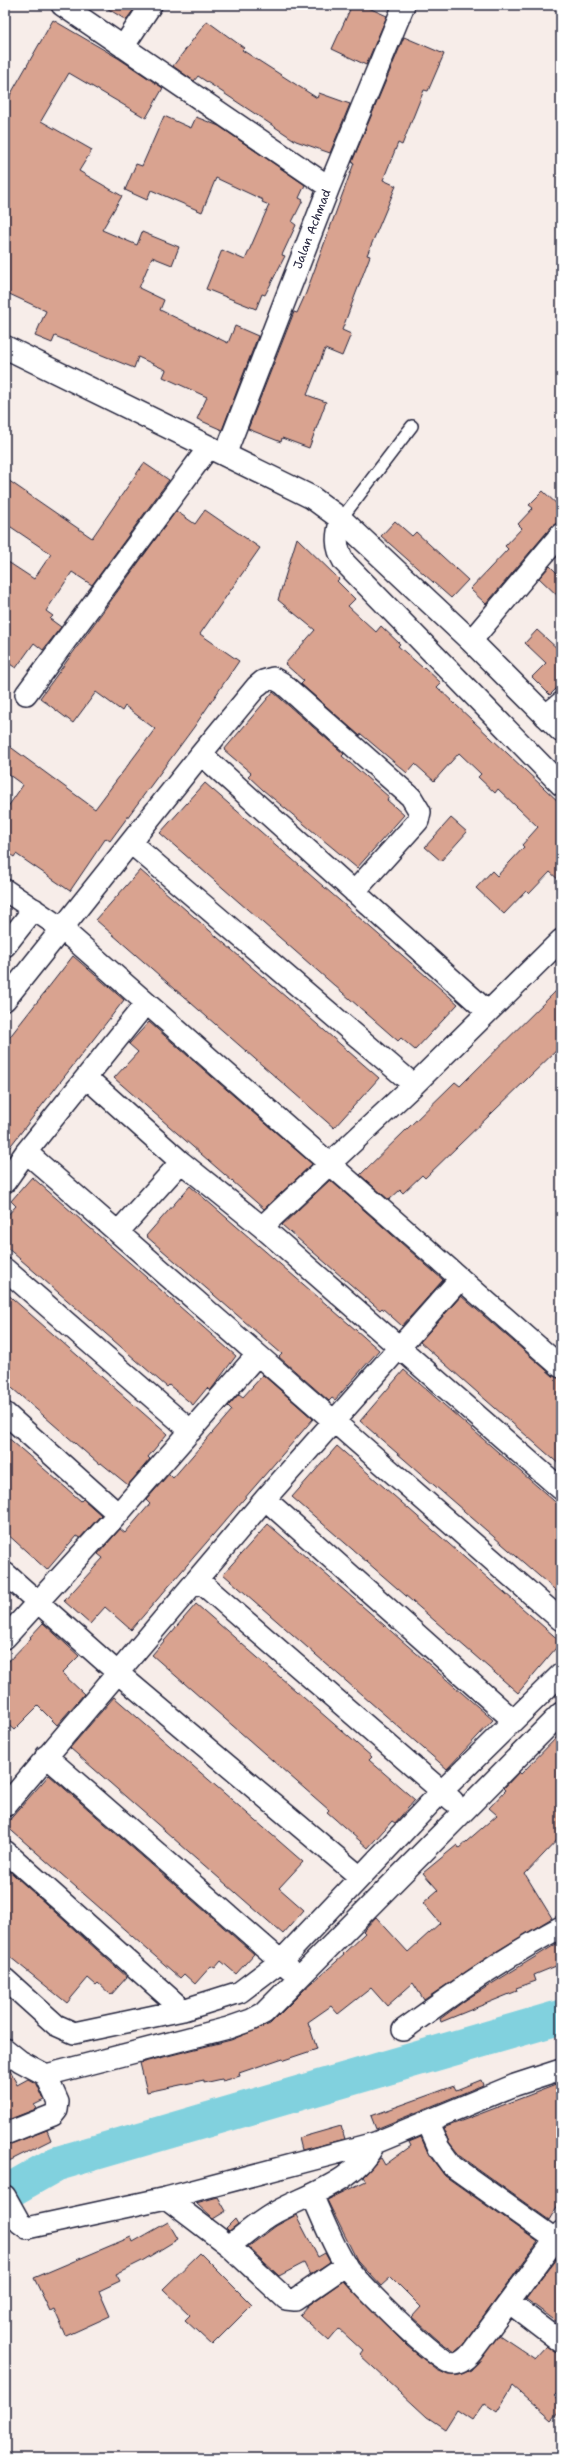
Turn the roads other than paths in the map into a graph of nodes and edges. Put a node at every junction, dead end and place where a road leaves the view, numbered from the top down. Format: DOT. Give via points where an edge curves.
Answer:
graph roads {
  1 [pos="62,5"];
  2 [pos="151,5"];
  3 [pos="404,5"];
  4 [pos="123,47"];
  5 [pos="328,187"];
  6 [pos="5,347"];
  7 [pos="412,426"];
  8 [pos="217,451"];
  9 [pos="341,519"];
  10 [pos="561,534"];
  11 [pos="471,641"];
  12 [pos="26,694"];
  13 [pos="553,709"];
  14 [pos="561,731"];
  15 [pos="201,754"];
  16 [pos="561,785"];
  17 [pos="131,843"];
  18 [pos="5,890"];
  19 [pos="354,892"];
  20 [pos="34,909"];
  21 [pos="61,928"];
  22 [pos="561,940"];
  23 [pos="5,946"];
  24 [pos="5,1000"];
  25 [pos="146,1003"];
  26 [pos="488,1012"];
  27 [pos="87,1078"];
  28 [pos="414,1085"];
  29 [pos="26,1152"];
  30 [pos="181,1162"];
  31 [pos="329,1163"];
  32 [pos="5,1182"];
  33 [pos="262,1227"];
  34 [pos="118,1232"];
  35 [pos="5,1269"];
  36 [pos="460,1279"];
  37 [pos="399,1348"];
  38 [pos="256,1355"];
  39 [pos="561,1367"];
  40 [pos="5,1413"];
  41 [pos="334,1421"];
  42 [pos="191,1431"];
  43 [pos="561,1489"];
  44 [pos="265,1499"];
  45 [pos="118,1514"];
  46 [pos="5,1573"];
  47 [pos="198,1580"];
  48 [pos="38,1601"];
  49 [pos="561,1620"];
  50 [pos="5,1638"];
  51 [pos="119,1674"];
  52 [pos="561,1674"];
  53 [pos="561,1714"];
  54 [pos="514,1720"];
  55 [pos="46,1756"];
  56 [pos="441,1792"];
  57 [pos="5,1806"];
  58 [pos="465,1809"];
  59 [pos="5,1852"];
  60 [pos="360,1877"];
  61 [pos="561,1927"];
  62 [pos="281,1961"];
  63 [pos="297,1977"];
  64 [pos="5,1979"];
  65 [pos="183,2010"];
  66 [pos="403,2030"];
  67 [pos="74,2033"];
  68 [pos="5,2049"];
  69 [pos="87,2063"];
  70 [pos="561,2070"];
  71 [pos="46,2075"];
  72 [pos="428,2123"];
  73 [pos="5,2134"];
  74 [pos="375,2143"];
  75 [pos="312,2195"];
  76 [pos="5,2196"];
  77 [pos="166,2198"];
  78 [pos="558,2236"];
  79 [pos="228,2246"];
  80 [pos="346,2265"];
  81 [pos="510,2303"];
  82 [pos="561,2342"];
  1 -- 4 [label="street"];
  2 -- 4 [label="street"];
  3 -- 5 [label="street, Jalan Achmad"];
  4 -- 5 [label="street"];
  5 -- 8 [label="street, Jalan Achmad"];
  6 -- 8 [label="street"];
  7 -- 9 [label="lane"];
  8 -- 9 [label="street" via="311,497"];
  8 -- 12 [label="street, Jalan Achmad"];
  9 -- 11 [label="street"];
  9 -- 16 [label="street" via="337,534 337,551 344,562"];
  10 -- 11 [label="street"];
  11 -- 13 [label="street"];
  13 -- 14 [label="street"];
  15 -- 17 [label="street"];
  15 -- 19 [label="street"];
  15 -- 19 [label="street" via="257,686 273,678 282,683 411,797 420,812 418,821"];
  17 -- 21 [label="street"];
  17 -- 28 [label="street"];
  18 -- 20 [label="street"];
  19 -- 26 [label="street"];
  20 -- 21 [label="street"];
  20 -- 23 [label="street"];
  21 -- 24 [label="street"];
  21 -- 25 [label="street"];
  22 -- 26 [label="street"];
  25 -- 27 [label="street"];
  25 -- 31 [label="street"];
  26 -- 28 [label="street"];
  27 -- 29 [label="street"];
  27 -- 30 [label="street"];
  28 -- 31 [label="street"];
  29 -- 32 [label="street"];
  29 -- 34 [label="street"];
  30 -- 33 [label="street"];
  30 -- 34 [label="street"];
  31 -- 33 [label="street"];
  31 -- 36 [label="street"];
  33 -- 37 [label="street"];
  34 -- 38 [label="street"];
  35 -- 42 [label="street"];
  36 -- 37 [label="street"];
  36 -- 39 [label="street"];
  37 -- 41 [label="street"];
  37 -- 43 [label="street"];
  38 -- 41 [label="street"];
  38 -- 42 [label="street"];
  40 -- 45 [label="street"];
  41 -- 44 [label="street"];
  41 -- 49 [label="street"];
  42 -- 45 [label="street"];
  44 -- 47 [label="street"];
  44 -- 54 [label="street"];
  45 -- 48 [label="street"];
  46 -- 48 [label="street"];
  47 -- 51 [label="street"];
  47 -- 56 [label="street"];
  48 -- 50 [label="street"];
  48 -- 51 [label="street"];
  51 -- 55 [label="street"];
  51 -- 60 [label="street"];
  52 -- 54 [label="street"];
  53 -- 58 [label="street"];
  54 -- 56 [label="street"];
  55 -- 57 [label="street"];
  55 -- 62 [label="street"];
  56 -- 58 [label="street"];
  56 -- 60 [label="street"];
  58 -- 63 [label="street"];
  59 -- 65 [label="street"];
  60 -- 62 [label="street"];
  61 -- 66 [label="street" via="530,1943 480,1975"];
  62 -- 63 [label="street"];
  62 -- 65 [label="street" via="240,1992"];
  63 -- 69 [label="street" via="264,2013 251,2020"];
  64 -- 67 [label="street" via="56,2025"];
  65 -- 67 [label="street"];
  67 -- 69 [label="street"];
  68 -- 71 [label="street" via="20,2061"];
  69 -- 71 [label="street"];
  70 -- 72 [label="street" via="515,2085"];
  71 -- 73 [label="street" via="58,2102 57,2110 53,2115"];
  72 -- 74 [label="street"];
  72 -- 78 [label="street" via="439,2148 452,2166"];
  74 -- 75 [label="street" via="365,2160 356,2168"];
  74 -- 77 [label="street"];
  75 -- 79 [label="street" via="275,2212"];
  75 -- 80 [label="street"];
  76 -- 77 [label="street" via="20,2223 27,2228"];
  77 -- 79 [label="street"];
  78 -- 81 [label="street"];
  79 -- 80 [label="street" via="281,2297 291,2301"];
  80 -- 81 [label="street" via="388,2310 448,2363 459,2363 467,2358"];
  81 -- 82 [label="street"];
}
